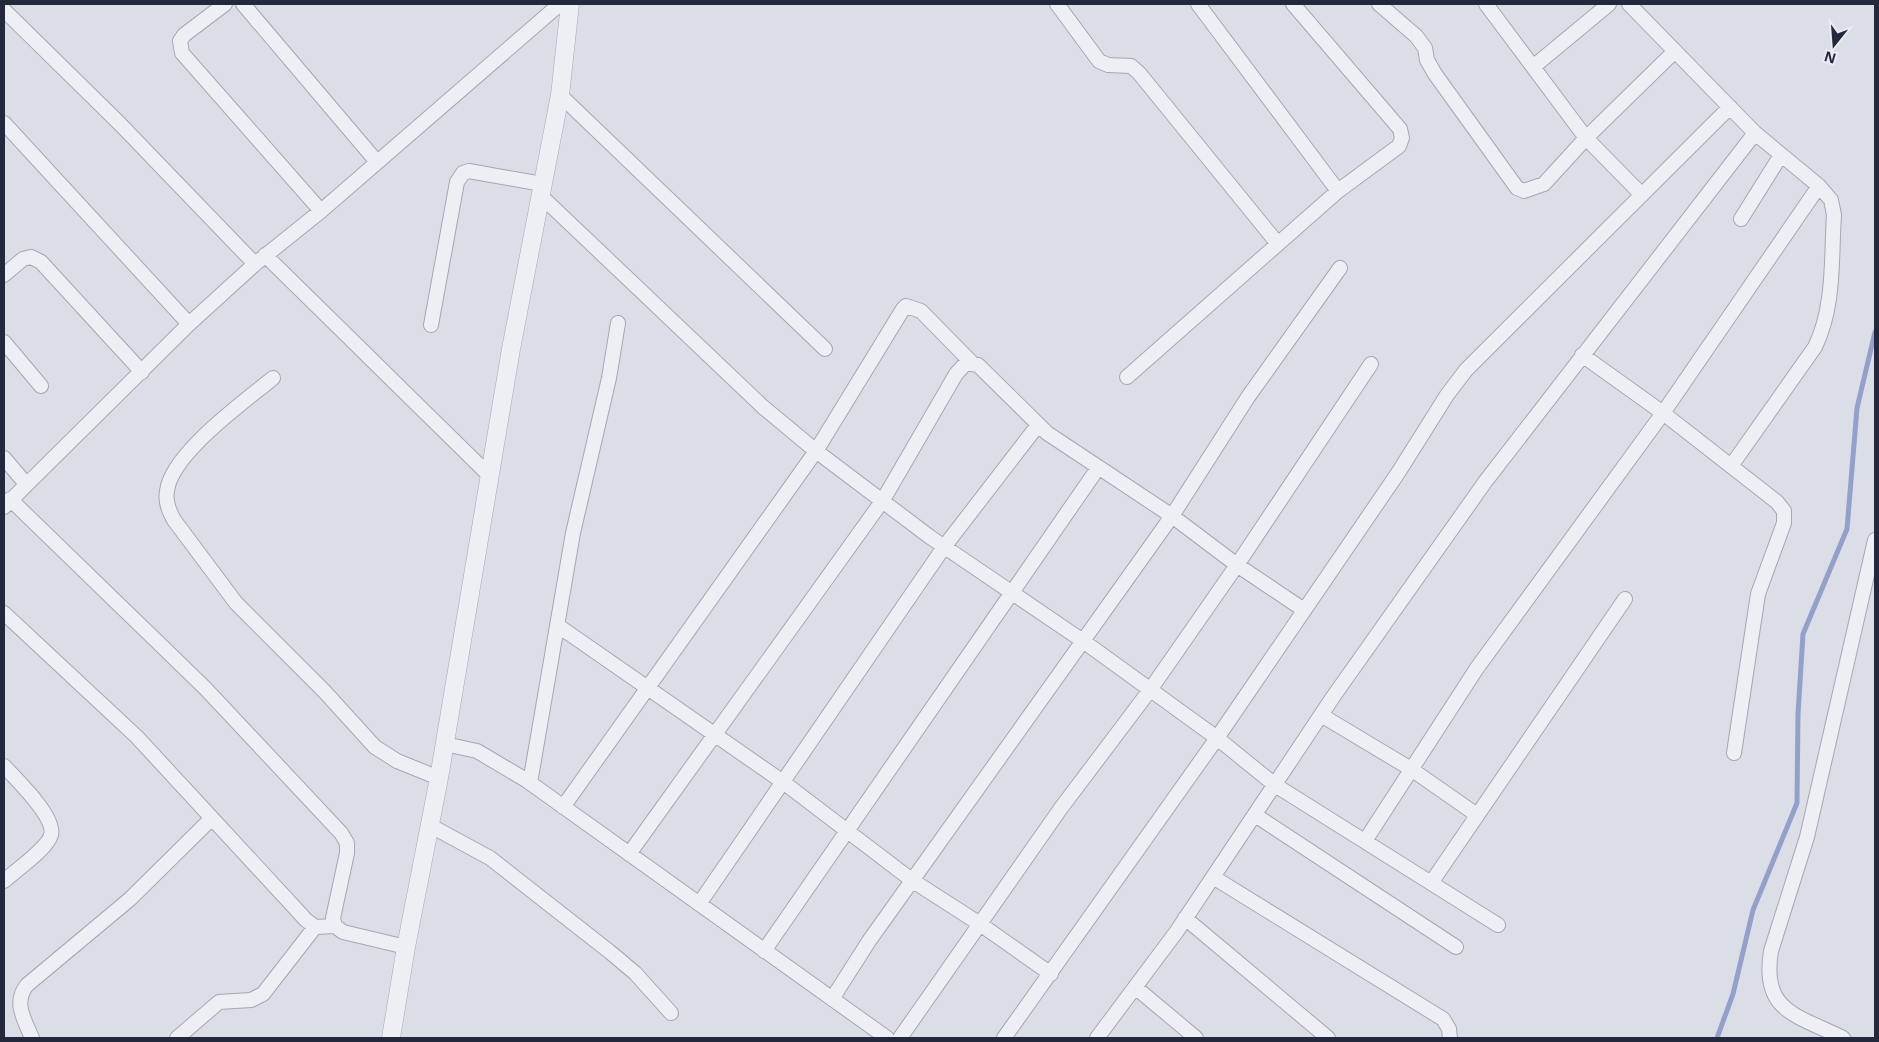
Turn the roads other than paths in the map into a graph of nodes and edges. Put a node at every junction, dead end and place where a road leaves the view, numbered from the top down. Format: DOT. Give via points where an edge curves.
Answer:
graph roads {
  1 [pos="225,4"];
  2 [pos="242,4"];
  3 [pos="560,4"];
  4 [pos="570,4"];
  5 [pos="1057,4"];
  6 [pos="1198,4"];
  7 [pos="1293,4"];
  8 [pos="1379,4"];
  9 [pos="1486,4"];
  10 [pos="1609,4"];
  11 [pos="1629,4"];
  12 [pos="6,18"];
  13 [pos="1675,51"];
  14 [pos="1533,67"];
  15 [pos="560,95"];
  16 [pos="1730,107"];
  17 [pos="4,123"];
  18 [pos="1755,133"];
  19 [pos="1586,138"];
  20 [pos="1781,155"];
  21 [pos="377,162"];
  22 [pos="1820,186"];
  23 [pos="542,190"];
  24 [pos="1338,191"];
  25 [pos="1642,195"];
  26 [pos="321,211"];
  27 [pos="1741,219"];
  28 [pos="1278,244"];
  29 [pos="260,260"];
  30 [pos="1340,268"];
  31 [pos="4,275"];
  32 [pos="618,323"];
  33 [pos="189,324"];
  34 [pos="431,325"];
  35 [pos="4,342"];
  36 [pos="825,349"];
  37 [pos="1582,355"];
  38 [pos="971,362"];
  39 [pos="1371,364"];
  40 [pos="142,372"];
  41 [pos="1127,377"];
  42 [pos="273,378"];
  43 [pos="41,386"];
  44 [pos="1663,413"];
  45 [pos="1038,425"];
  46 [pos="816,451"];
  47 [pos="4,458"];
  48 [pos="1731,466"];
  49 [pos="1098,468"];
  50 [pos="490,476"];
  51 [pos="26,484"];
  52 [pos="883,500"];
  53 [pos="7,503"];
  54 [pos="1172,516"];
  55 [pos="1875,540"];
  56 [pos="944,547"];
  57 [pos="1237,565"];
  58 [pos="1012,595"];
  59 [pos="1625,599"];
  60 [pos="1304,610"];
  61 [pos="4,613"];
  62 [pos="556,625"];
  63 [pos="1083,641"];
  64 [pos="646,689"];
  65 [pos="1150,690"];
  66 [pos="1321,715"];
  67 [pos="714,734"];
  68 [pos="1217,738"];
  69 [pos="445,744"];
  70 [pos="1734,753"];
  71 [pos="4,766"];
  72 [pos="1411,770"];
  73 [pos="439,778"];
  74 [pos="783,782"];
  75 [pos="530,783"];
  76 [pos="1275,784"];
  77 [pos="563,807"];
  78 [pos="1254,815"];
  79 [pos="1477,815"];
  80 [pos="212,818"];
  81 [pos="431,826"];
  82 [pos="848,831"];
  83 [pos="1365,841"];
  84 [pos="629,854"];
  85 [pos="1213,877"];
  86 [pos="4,881"];
  87 [pos="913,881"];
  88 [pos="1431,883"];
  89 [pos="699,904"];
  90 [pos="1185,918"];
  91 [pos="980,924"];
  92 [pos="1498,924"];
  93 [pos="335,926"];
  94 [pos="315,927"];
  95 [pos="406,947"];
  96 [pos="1456,947"];
  97 [pos="764,951"];
  98 [pos="1051,974"];
  99 [pos="1135,987"];
  100 [pos="832,999"];
  101 [pos="671,1013"];
  102 [pos="32,1038"];
  103 [pos="177,1038"];
  104 [pos="391,1038"];
  105 [pos="887,1038"];
  106 [pos="900,1038"];
  107 [pos="1004,1038"];
  108 [pos="1097,1038"];
  109 [pos="1196,1038"];
  110 [pos="1328,1038"];
  111 [pos="1450,1038"];
  112 [pos="1843,1038"];
  1 -- 26 [label="street" via="184,35 180,41 182,53"];
  2 -- 21 [label="street"];
  3 -- 21 [label="street"];
  4 -- 15 [label="street"];
  5 -- 28 [label="street" via="1099,61 1108,65 1131,66 1139,72"];
  6 -- 24 [label="street"];
  7 -- 24 [label="street" via="1400,129 1402,138 1399,146"];
  8 -- 19 [label="street" via="1425,48 1435,74 1516,188 1524,191 1544,184"];
  9 -- 14 [label="street"];
  10 -- 14 [label="street"];
  11 -- 13 [label="street"];
  12 -- 29 [label="street"];
  13 -- 16 [label="street"];
  13 -- 19 [label="street"];
  14 -- 19 [label="street"];
  15 -- 23 [label="street"];
  15 -- 36 [label="street"];
  16 -- 18 [label="street"];
  16 -- 25 [label="street"];
  17 -- 33 [label="street"];
  18 -- 20 [label="street"];
  18 -- 37 [label="street"];
  19 -- 25 [label="street"];
  20 -- 22 [label="street"];
  20 -- 27 [label="street"];
  21 -- 26 [label="street"];
  22 -- 44 [label="street"];
  22 -- 48 [label="street" via="1831,200 1834,215 1829,309 1823,330 1815,347"];
  23 -- 34 [label="street" via="469,171 463,173 457,182"];
  23 -- 46 [label="street" via="763,407"];
  23 -- 50 [label="street"];
  24 -- 28 [label="street"];
  25 -- 60 [label="street" via="1466,370 1446,395 1398,473"];
  26 -- 29 [label="street"];
  28 -- 41 [label="street"];
  29 -- 33 [label="street"];
  29 -- 50 [label="street"];
  30 -- 54 [label="street" via="1248,397"];
  31 -- 40 [label="street" via="31,257 41,262"];
  32 -- 62 [label="street"];
  33 -- 40 [label="street"];
  35 -- 43 [label="street"];
  37 -- 44 [label="street"];
  37 -- 66 [label="street" via="1485,482"];
  38 -- 45 [label="street" via="978,365"];
  38 -- 46 [label="street" via="921,311 906,306"];
  38 -- 52 [label="street" via="956,374"];
  39 -- 57 [label="street"];
  40 -- 51 [label="street"];
  42 -- 73 [label="street" via="197,443 179,464 167,490 167,507 236,603 375,747 397,762"];
  44 -- 48 [label="street"];
  44 -- 72 [label="street" via="1477,668"];
  45 -- 49 [label="street"];
  45 -- 56 [label="street"];
  46 -- 52 [label="street"];
  46 -- 64 [label="street"];
  47 -- 51 [label="street"];
  48 -- 70 [label="street" via="1784,511 1784,523 1758,594"];
  49 -- 54 [label="street"];
  49 -- 58 [label="street"];
  50 -- 69 [label="street"];
  51 -- 53 [label="street"];
  52 -- 56 [label="street"];
  52 -- 67 [label="street"];
  53 -- 93 [label="street" via="206,688 341,832 347,843 347,853 333,918"];
  54 -- 57 [label="street"];
  54 -- 63 [label="street"];
  55 -- 112 [label="street" via="1808,837 1771,951 1768,970 1774,998 1786,1009"];
  56 -- 58 [label="street"];
  56 -- 74 [label="street"];
  57 -- 60 [label="street"];
  57 -- 65 [label="street"];
  58 -- 63 [label="street"];
  58 -- 82 [label="street"];
  59 -- 79 [label="street"];
  60 -- 68 [label="street"];
  61 -- 80 [label="street" via="136,737"];
  62 -- 64 [label="street"];
  62 -- 75 [label="street"];
  63 -- 65 [label="street"];
  63 -- 87 [label="street"];
  64 -- 67 [label="street"];
  64 -- 77 [label="street"];
  65 -- 68 [label="street"];
  65 -- 91 [label="street" via="1061,808"];
  66 -- 72 [label="street"];
  66 -- 76 [label="street"];
  67 -- 74 [label="street"];
  67 -- 84 [label="street"];
  68 -- 76 [label="street"];
  68 -- 98 [label="street"];
  69 -- 73 [label="street"];
  69 -- 75 [label="street" via="477,751"];
  71 -- 86 [label="street" via="51,822 51,835"];
  72 -- 79 [label="street"];
  72 -- 83 [label="street"];
  73 -- 81 [label="street"];
  74 -- 82 [label="street"];
  74 -- 89 [label="street"];
  75 -- 77 [label="street"];
  76 -- 78 [label="street"];
  76 -- 83 [label="street"];
  77 -- 84 [label="street"];
  78 -- 85 [label="street"];
  78 -- 96 [label="street"];
  79 -- 88 [label="street"];
  80 -- 94 [label="street"];
  80 -- 102 [label="street" via="130,899 27,985 20,994 20,1007"];
  81 -- 95 [label="street"];
  81 -- 101 [label="street" via="490,858 635,973"];
  82 -- 87 [label="street"];
  82 -- 97 [label="street"];
  83 -- 88 [label="street"];
  84 -- 89 [label="street"];
  85 -- 90 [label="street"];
  85 -- 111 [label="street" via="1443,1019"];
  87 -- 91 [label="street"];
  87 -- 100 [label="street"];
  88 -- 92 [label="street"];
  89 -- 97 [label="street"];
  90 -- 99 [label="street"];
  90 -- 110 [label="street"];
  91 -- 98 [label="street"];
  91 -- 106 [label="street"];
  93 -- 94 [label="street"];
  93 -- 95 [label="street" via="343,932"];
  94 -- 103 [label="street" via="264,994 251,1000 219,1002"];
  95 -- 104 [label="street"];
  97 -- 100 [label="street"];
  98 -- 107 [label="street"];
  99 -- 108 [label="street"];
  99 -- 109 [label="street"];
  100 -- 105 [label="street"];
}
